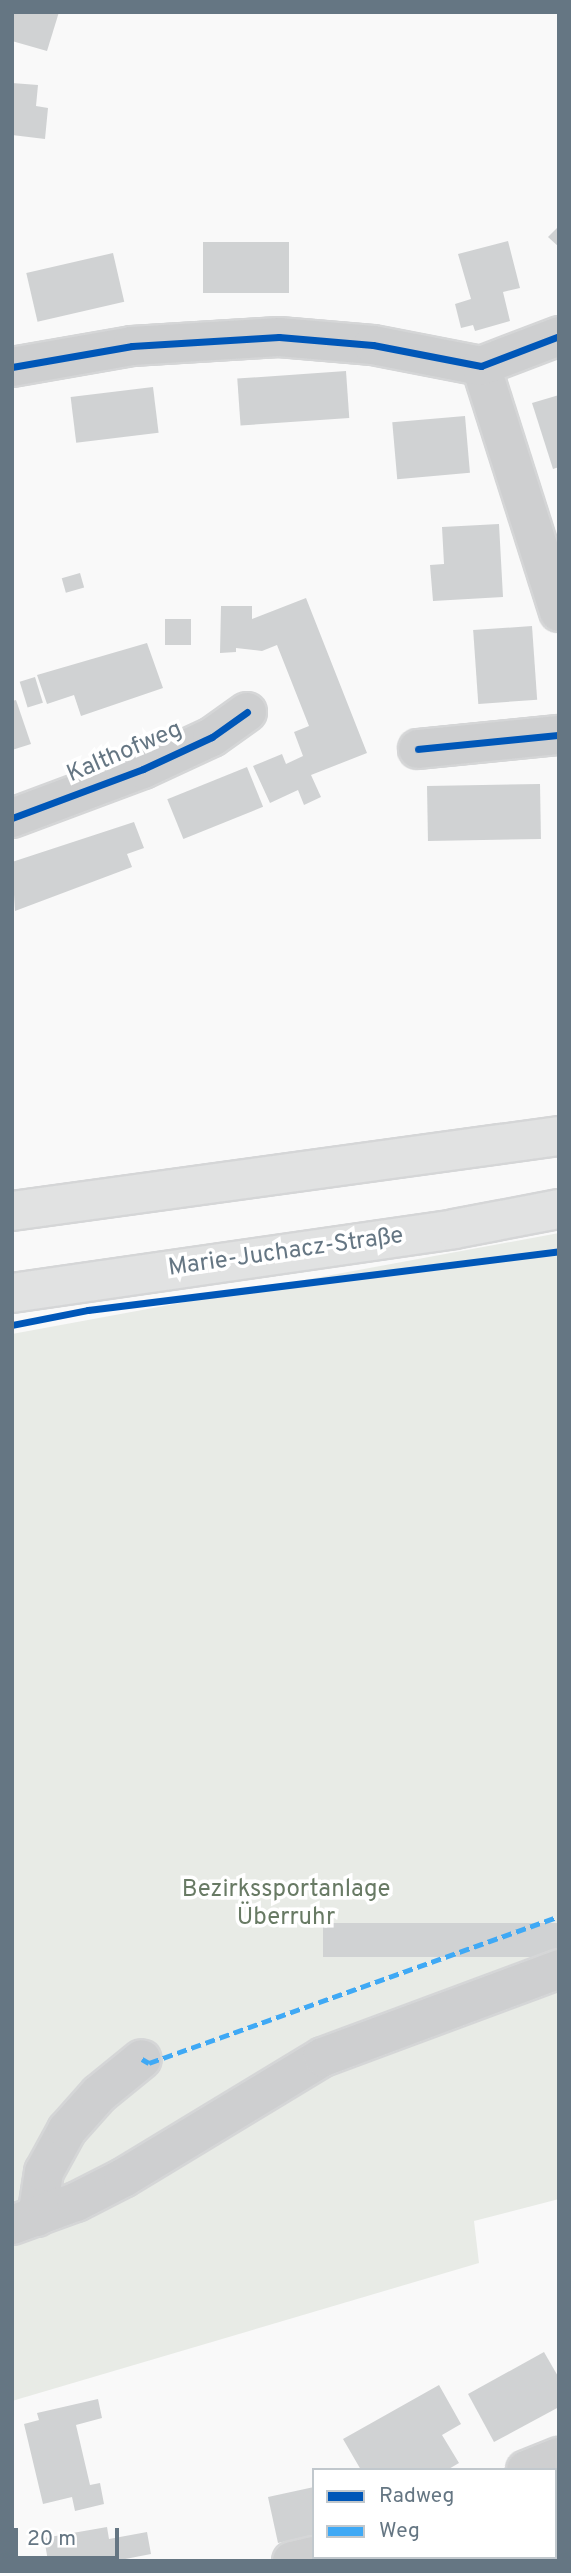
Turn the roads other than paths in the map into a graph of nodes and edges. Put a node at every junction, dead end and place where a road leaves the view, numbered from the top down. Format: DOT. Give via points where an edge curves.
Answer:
graph roads {
  1 [pos="559,336"];
  2 [pos="481,366"];
  3 [pos="12,368"];
  4 [pos="559,612"];
  5 [pos="247,712"];
  6 [pos="559,734"];
  7 [pos="418,749"];
  8 [pos="12,818"];
  9 [pos="559,1136"];
  10 [pos="559,1209"];
  11 [pos="12,1211"];
  12 [pos="12,1293"];
  13 [pos="559,1969"];
  14 [pos="142,2059"];
  15 [pos="25,2221"];
  16 [pos="559,2457"];
  17 [pos="532,2468"];
  18 [pos="312,2556"];
  19 [pos="292,2561"];
  1 -- 2 [label="street"];
  2 -- 3 [label="street" via="373,345 279,337 132,346"];
  2 -- 4 [label="street"];
  5 -- 8 [label="street, Kalthofweg" via="212,737 144,769"];
  6 -- 7 [label="street"];
  9 -- 11 [label="main road"];
  10 -- 12 [label="main road, Marie-Juchacz-Straße" via="454,1230"];
  13 -- 15 [label="street" via="323,2057 123,2178"];
  14 -- 15 [label="street" via="99,2094 67,2130"];
  16 -- 17 [label="street"];
  18 -- 19 [label="street"];
}
